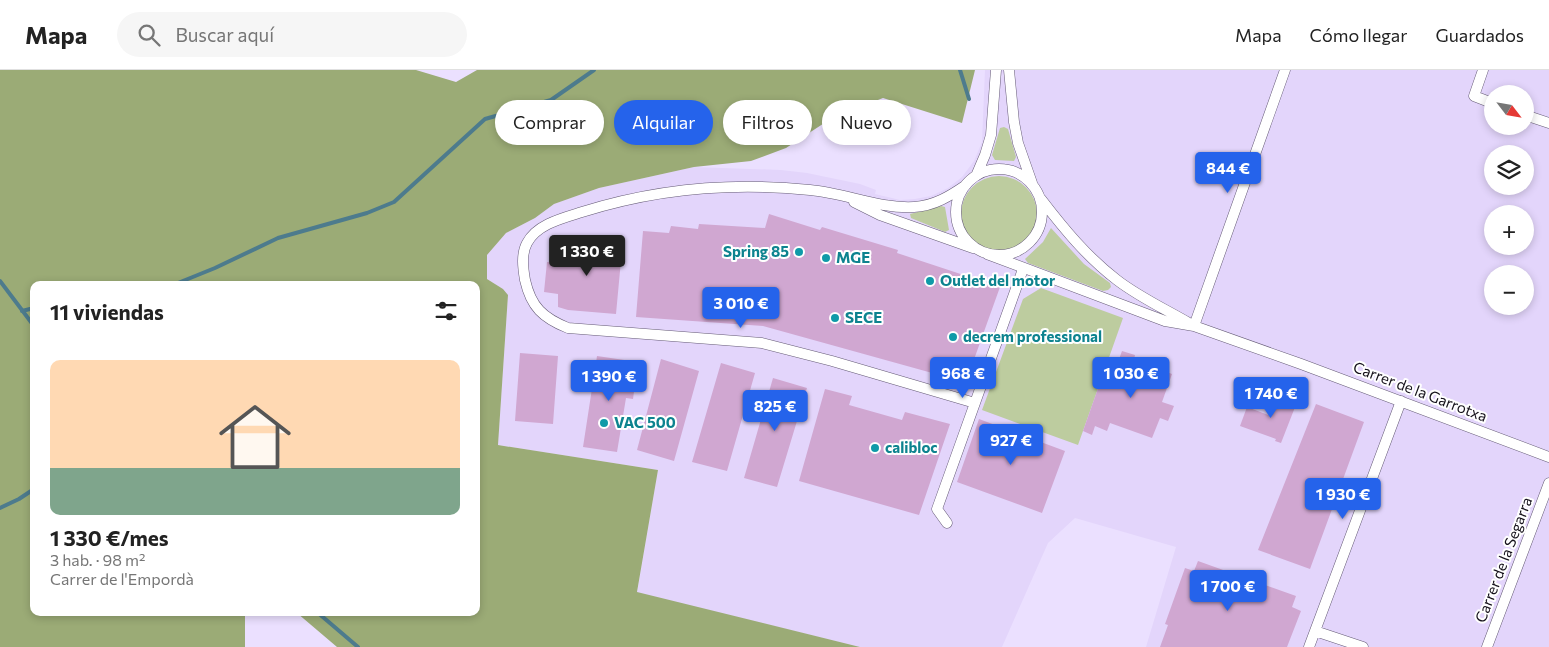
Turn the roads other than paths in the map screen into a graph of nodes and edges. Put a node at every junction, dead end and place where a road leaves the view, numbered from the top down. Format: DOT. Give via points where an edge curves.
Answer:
graph roads {
  1 [pos="996,70"];
  2 [pos="1009,70"];
  3 [pos="1284,70"];
  4 [pos="1483,70"];
  5 [pos="1484,100"];
  6 [pos="1534,117"];
  7 [pos="1549,123"];
  8 [pos="976,176"];
  9 [pos="966,185"];
  10 [pos="1036,191"];
  11 [pos="840,195"];
  12 [pos="976,249"];
  13 [pos="987,254"];
  14 [pos="1022,268"];
  15 [pos="1194,326"];
  16 [pos="1401,401"];
  17 [pos="974,403"];
  18 [pos="1549,457"];
  19 [pos="1549,483"];
  20 [pos="947,523"];
  21 [pos="1315,631"];
  22 [pos="1310,647"];
  23 [pos="1363,647"];
  24 [pos="1487,647"];
  1 -- 8 [label="street" via="991,135"];
  2 -- 10 [label="street" via="1018,143"];
  3 -- 15 [label="street"];
  4 -- 5 [label="street" via="1474,96"];
  6 -- 7 [label="street"];
  8 -- 9 [label="street"];
  8 -- 10 [label="street" via="1007,170 1021,176"];
  9 -- 11 [label="street" via="947,198 916,207 884,205"];
  9 -- 12 [label="street" via="959,196 956,220 963,236"];
  10 -- 13 [label="street" via="1042,207 1042,219 1031,241 1011,254"];
  10 -- 15 [label="street, Carrer de la Garrotxa" via="1072,238 1099,265 1136,293"];
  11 -- 12 [label="street" via="880,215"];
  11 -- 17 [label="street" via="768,187 710,188 646,195 560,219 541,228 527,242 523,256 531,299 546,318 568,328 762,343"];
  12 -- 13 [label="street"];
  13 -- 14 [label="street, Carrer de la Garrotxa"];
  14 -- 15 [label="street, Carrer de la Garrotxa" via="1165,321"];
  14 -- 17 [label="street"];
  15 -- 16 [label="street, Carrer de la Garrotxa"];
  16 -- 18 [label="street, Carrer de la Garrotxa"];
  16 -- 21 [label="street"];
  17 -- 20 [label="street" via="937,509"];
  19 -- 24 [label="street, Carrer de la Segarra"];
  21 -- 22 [label="street"];
  21 -- 23 [label="street"];
}
